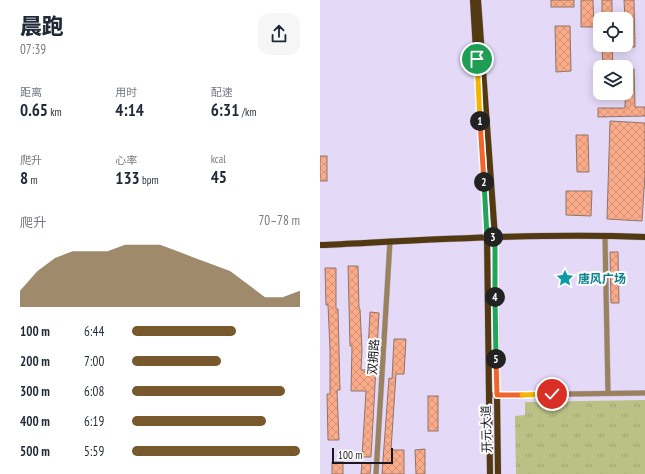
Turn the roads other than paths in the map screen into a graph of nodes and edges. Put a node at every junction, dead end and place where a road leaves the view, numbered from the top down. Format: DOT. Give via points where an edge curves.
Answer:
graph roads {
  1 [pos="473,0"];
  2 [pos="478,0"];
  3 [pos="605,236"];
  4 [pos="487,237"];
  5 [pos="645,237"];
  6 [pos="495,238"];
  7 [pos="390,242"];
  8 [pos="320,245"];
  9 [pos="608,393"];
  10 [pos="645,393"];
  11 [pos="489,395"];
  12 [pos="497,395"];
  13 [pos="376,474"];
  14 [pos="490,474"];
  15 [pos="498,474"];
  1 -- 4 [label="main road, 开元大道"];
  2 -- 6 [label="main road, 开元大道"];
  3 -- 5 [label="main road"];
  3 -- 6 [label="main road"];
  3 -- 9 [label="street"];
  4 -- 6 [label="main road"];
  4 -- 7 [label="main road"];
  4 -- 11 [label="main road, 开元大道"];
  6 -- 12 [label="main road, 开元大道"];
  7 -- 8 [label="main road"];
  7 -- 13 [label="street, 双拥路"];
  9 -- 10 [label="street"];
  9 -- 12 [label="street"];
  11 -- 12 [label="street"];
  11 -- 14 [label="main road, 开元大道"];
  12 -- 15 [label="main road, 开元大道"];
}
